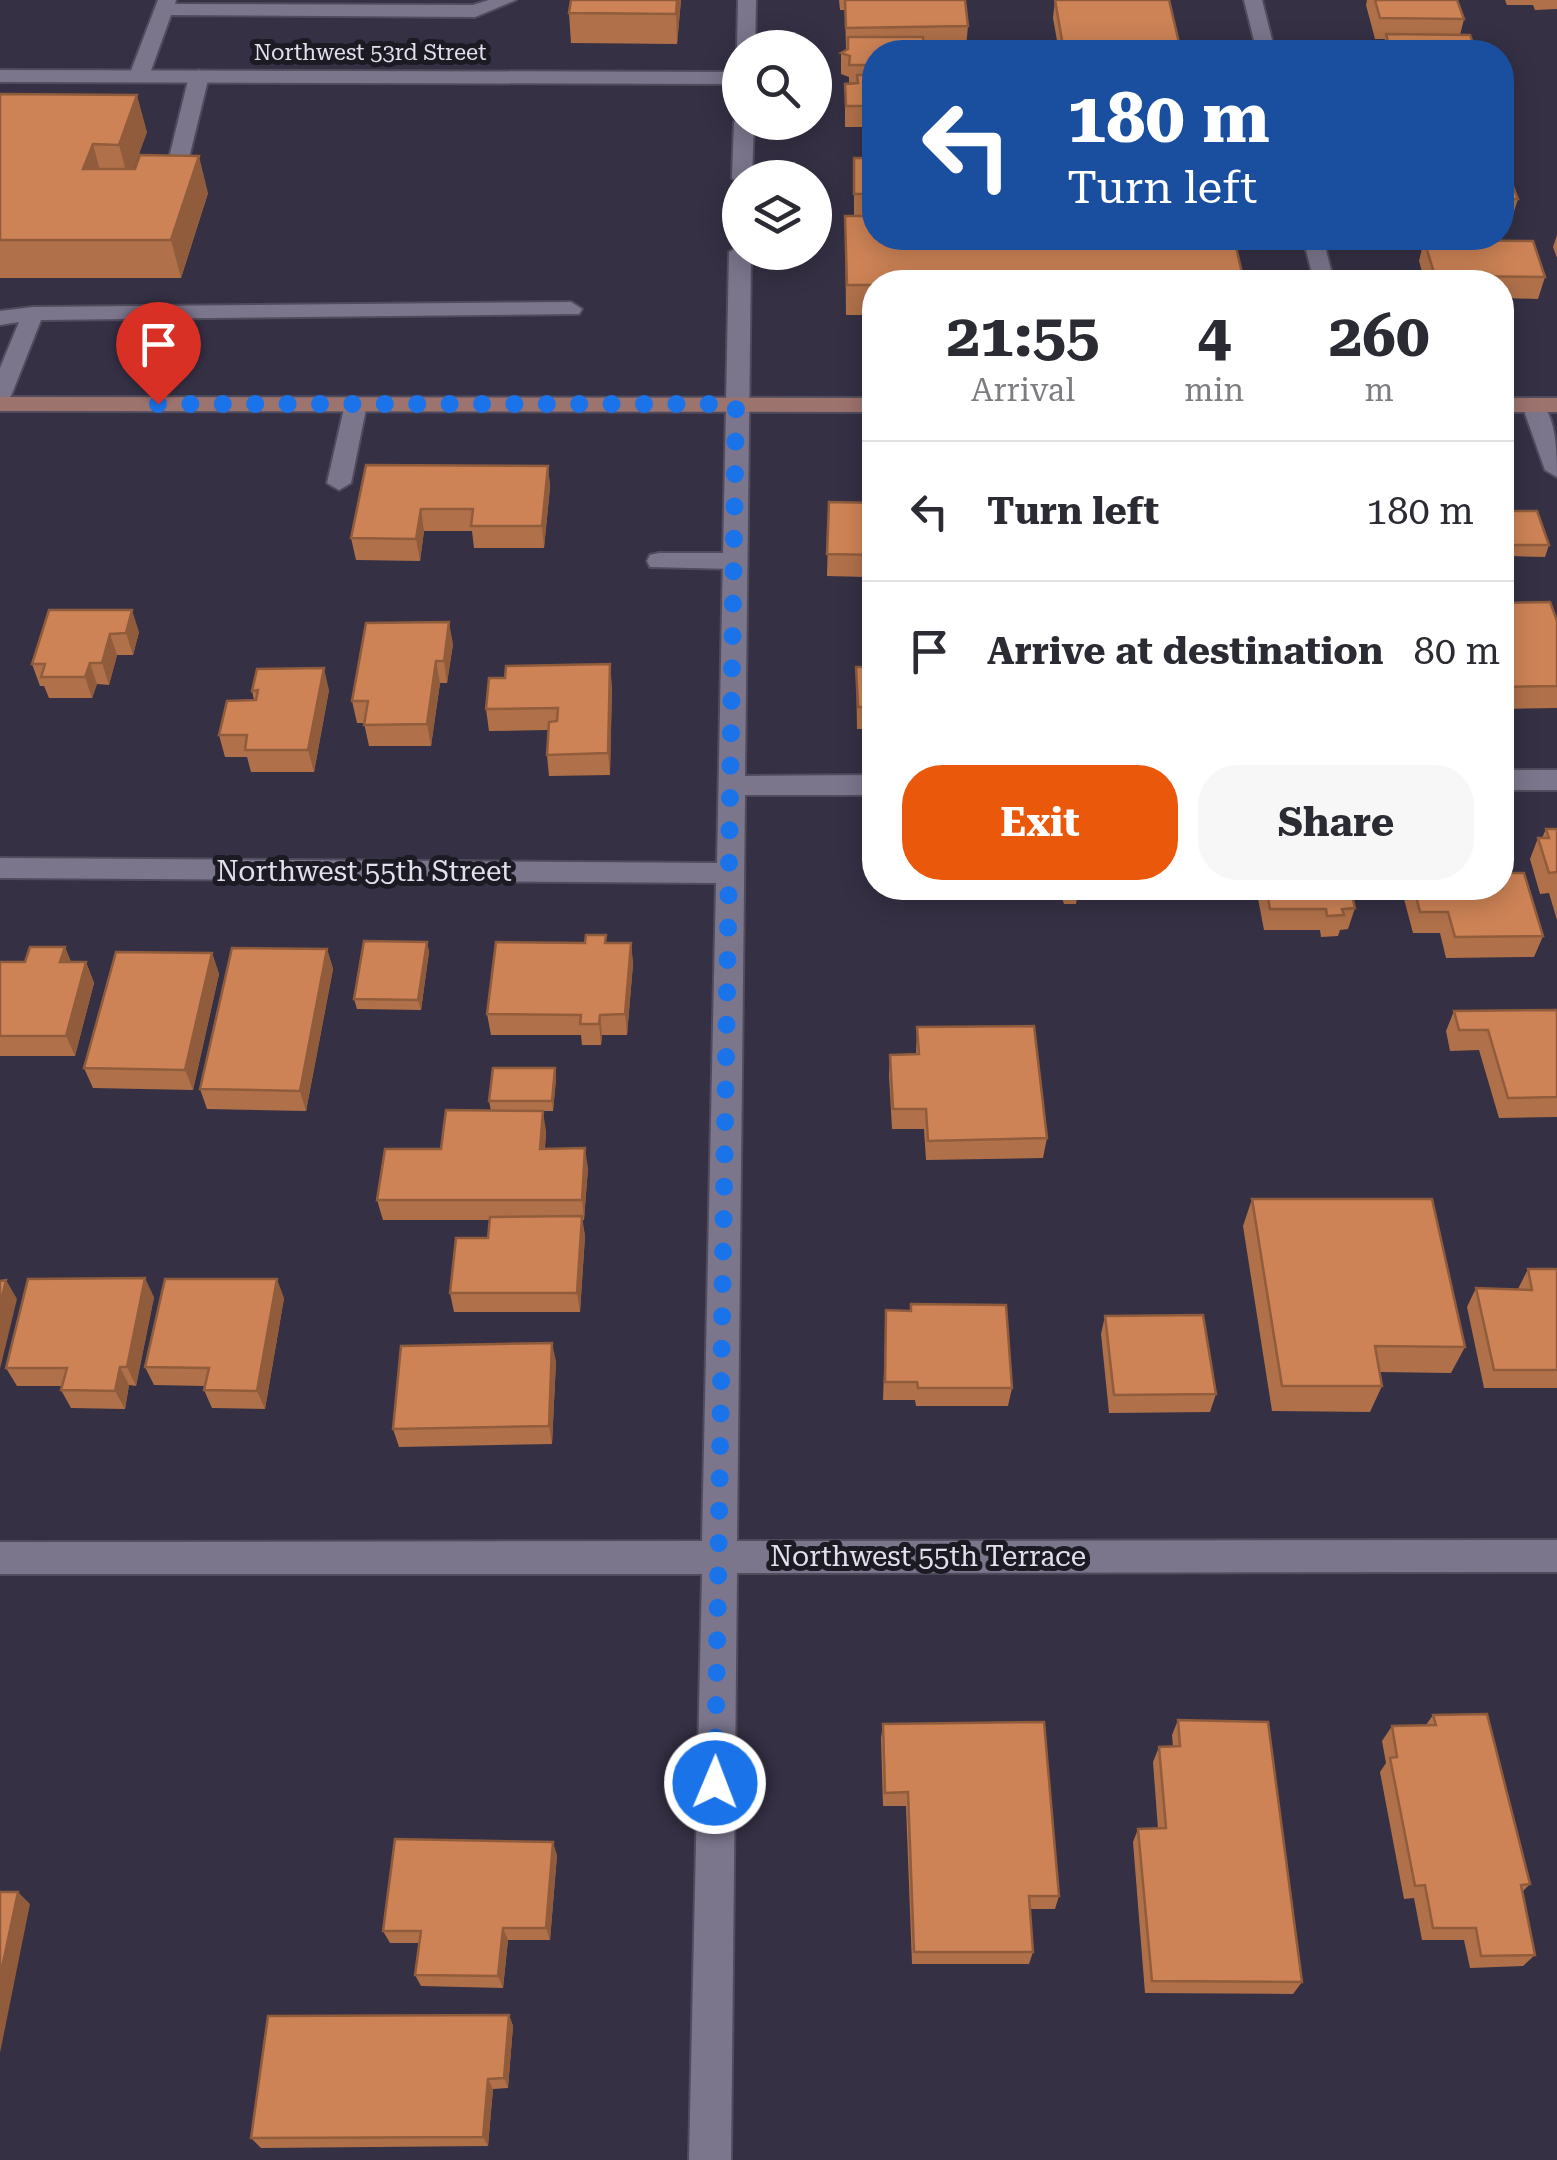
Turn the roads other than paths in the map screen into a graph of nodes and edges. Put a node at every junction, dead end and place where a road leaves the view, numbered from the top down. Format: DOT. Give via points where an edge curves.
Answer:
graph roads {
  1 [pos="508,0"];
  2 [pos="747,0"];
  3 [pos="1253,0"];
  4 [pos="165,5"];
  5 [pos="746,30"];
  6 [pos="1263,40"];
  7 [pos="0,76"];
  8 [pos="139,76"];
  9 [pos="199,76"];
  10 [pos="722,78"];
  11 [pos="178,162"];
  12 [pos="740,270"];
  13 [pos="571,309"];
  14 [pos="33,314"];
  15 [pos="0,318"];
  16 [pos="0,400"];
  17 [pos="356,404"];
  18 [pos="736,404"];
  19 [pos="862,405"];
  20 [pos="1514,405"];
  21 [pos="1545,405"];
  22 [pos="1557,470"];
  23 [pos="339,483"];
  24 [pos="659,561"];
  25 [pos="734,561"];
  26 [pos="1514,780"];
  27 [pos="1557,780"];
  28 [pos="862,785"];
  29 [pos="730,786"];
  30 [pos="0,868"];
  31 [pos="728,873"];
  32 [pos="718,1556"];
  33 [pos="1557,1556"];
  34 [pos="0,1558"];
  35 [pos="710,2160"];
  1 -- 4 [label="street" via="475,10"];
  2 -- 5 [label="street"];
  3 -- 6 [label="street"];
  4 -- 8 [label="street"];
  7 -- 8 [label="street, Northwest 53rd Street"];
  8 -- 9 [label="street, Northwest 53rd Street"];
  9 -- 10 [label="street, Northwest 53rd Street"];
  9 -- 11 [label="street"];
  12 -- 18 [label="street"];
  13 -- 14 [label="street"];
  14 -- 15 [label="street"];
  14 -- 16 [label="street"];
  16 -- 17 [label="main road"];
  17 -- 18 [label="main road"];
  17 -- 23 [label="street"];
  18 -- 19 [label="main road"];
  18 -- 25 [label="street"];
  20 -- 21 [label="main road"];
  21 -- 22 [label="street"];
  24 -- 25 [label="street"];
  25 -- 29 [label="street"];
  26 -- 27 [label="street"];
  28 -- 29 [label="street"];
  29 -- 31 [label="street"];
  30 -- 31 [label="street, Northwest 55th Street"];
  31 -- 32 [label="street"];
  32 -- 33 [label="street, Northwest 55th Terrace"];
  32 -- 34 [label="street, Northwest 55th Terrace"];
  32 -- 35 [label="street"];
}
